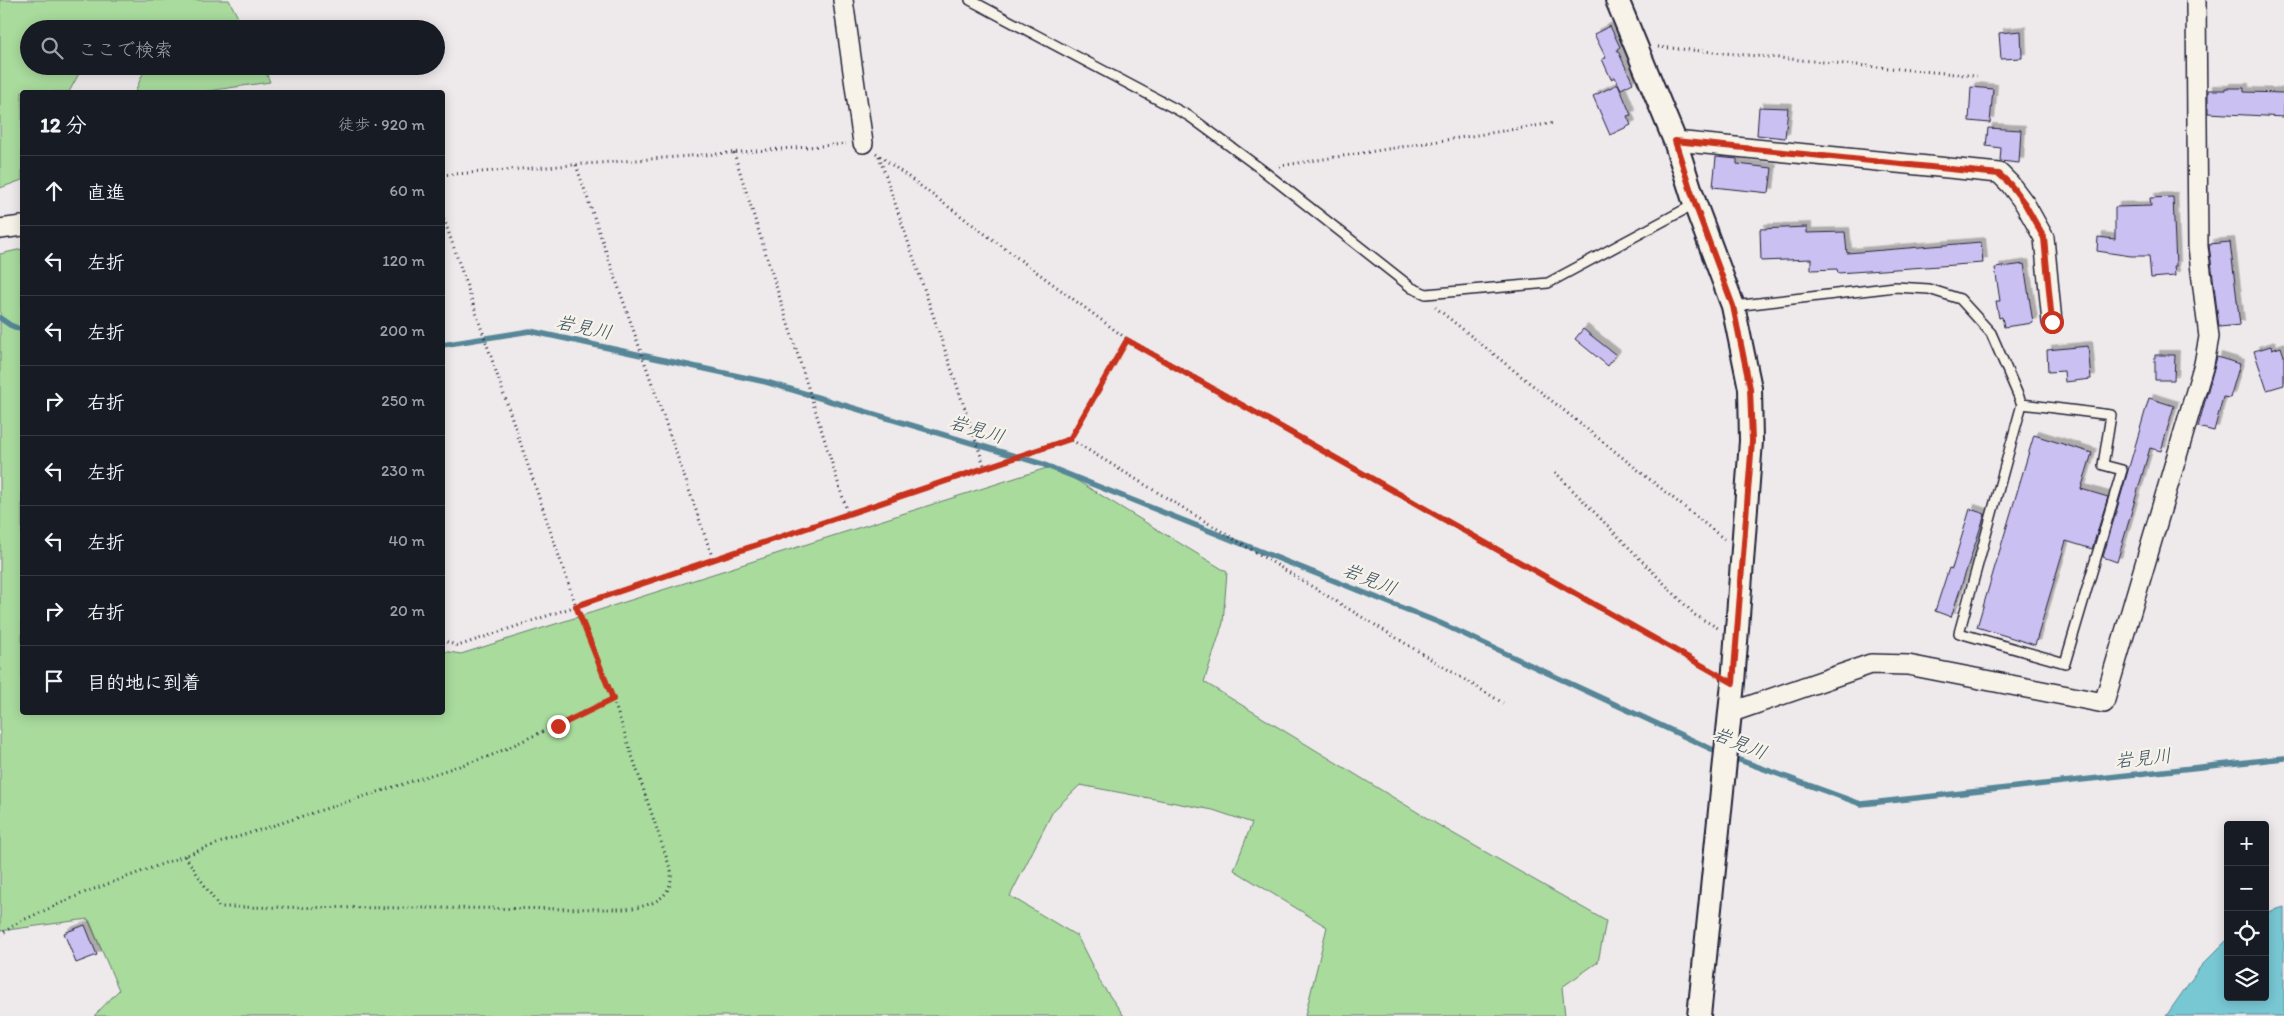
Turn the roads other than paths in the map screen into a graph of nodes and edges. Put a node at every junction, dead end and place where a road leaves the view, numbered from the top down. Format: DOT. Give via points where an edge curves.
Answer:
graph roads {
  1 [pos="842,0"];
  2 [pos="970,0"];
  3 [pos="1617,0"];
  4 [pos="2196,0"];
  5 [pos="1675,141"];
  6 [pos="863,143"];
  7 [pos="1695,204"];
  8 [pos="20,226"];
  9 [pos="0,229"];
  10 [pos="1733,306"];
  11 [pos="2052,322"];
  12 [pos="2022,404"];
  13 [pos="1729,713"];
  14 [pos="1699,1016"];
  1 -- 6 [label="street"];
  2 -- 7 [label="lane" via="1189,116 1412,288 1426,294 1548,283"];
  3 -- 5 [label="street"];
  4 -- 13 [label="street" via="2198,247 2209,337 2204,364 2104,704 1908,665 1871,664"];
  5 -- 7 [label="street"];
  5 -- 11 [label="street" via="1999,174 2025,204 2044,238"];
  7 -- 10 [label="street"];
  8 -- 9 [label="street"];
  10 -- 12 [label="lane" via="1895,287 1929,289 1960,299 1991,333"];
  10 -- 13 [label="street" via="1750,388 1752,441"];
  12 -- 12 [label="lane" via="2111,415 2103,465 2122,470 2065,663 1958,634"];
  13 -- 14 [label="street"];
}
